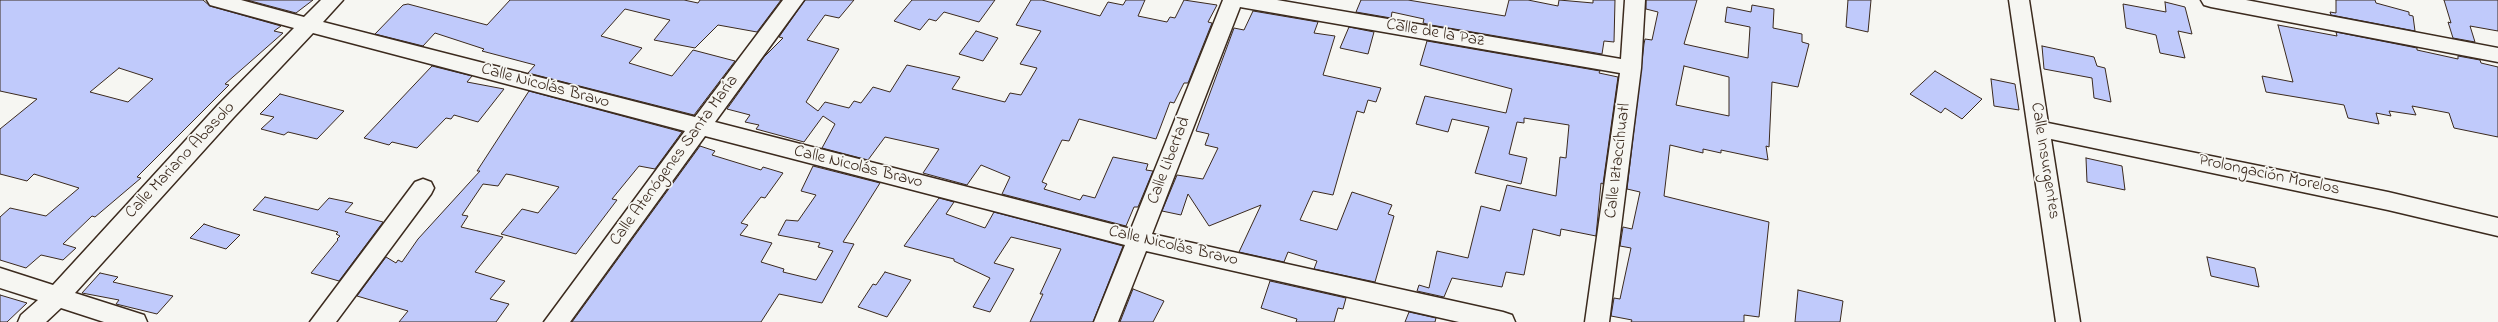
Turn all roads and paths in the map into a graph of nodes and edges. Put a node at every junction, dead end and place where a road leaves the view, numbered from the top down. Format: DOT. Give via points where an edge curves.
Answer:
graph roads {
  1 [pos="217,0"];
  2 [pos="333,0"];
  3 [pos="794,0"];
  4 [pos="1233,0"];
  5 [pos="1238,0"];
  6 [pos="1635,0"];
  7 [pos="2019,0"];
  8 [pos="2211,0"];
  9 [pos="307,26"];
  10 [pos="2498,55"];
  11 [pos="1631,68"];
  12 [pos="700,127"];
  13 [pos="2039,129"];
  14 [pos="423,188"];
  15 [pos="2498,227"];
  16 [pos="1139,240"];
  17 [pos="0,278"];
  18 [pos="57,296"];
  19 [pos="30,322"];
  20 [pos="135,322"];
  21 [pos="322,322"];
  22 [pos="556,322"];
  23 [pos="1106,322"];
  24 [pos="1503,322"];
  25 [pos="1598,322"];
  26 [pos="2068,322"];
  1 -- 9 [label="street, Calle Nicolás Bravo"];
  2 -- 9 [label="street, Calle Mariano Abasolo"];
  3 -- 12 [label="street, Calle Atenógenes Santa María"];
  4 -- 16 [label="street, Calle Libertad"];
  5 -- 11 [label="street, Calle de la Paz"];
  6 -- 11 [label="street, Calle Iztaccíhuatl"];
  7 -- 13 [label="street, Calle Insurgentes"];
  8 -- 10 [label="street"];
  9 -- 12 [label="street, Calle Nicolás Bravo"];
  9 -- 18 [label="street, Calle Mariano Abasolo"];
  11 -- 25 [label="street, Calle Iztaccíhuatl"];
  12 -- 16 [label="street, Calle Nicolás Bravo"];
  12 -- 22 [label="street, Calle Atenógenes Santa María"];
  13 -- 15 [label="street, Prolongación Morelos" via="2388,201"];
  13 -- 26 [label="street, Calle Insurgentes"];
  14 -- 21 [label="street"];
  16 -- 23 [label="street, Calle Libertad"];
  16 -- 24 [label="street, Calle Nicolás Bravo"];
  17 -- 18 [label="street"];
  18 -- 19 [label="street, Calle Mariano Abasolo"];
  18 -- 20 [label="street"];
}
